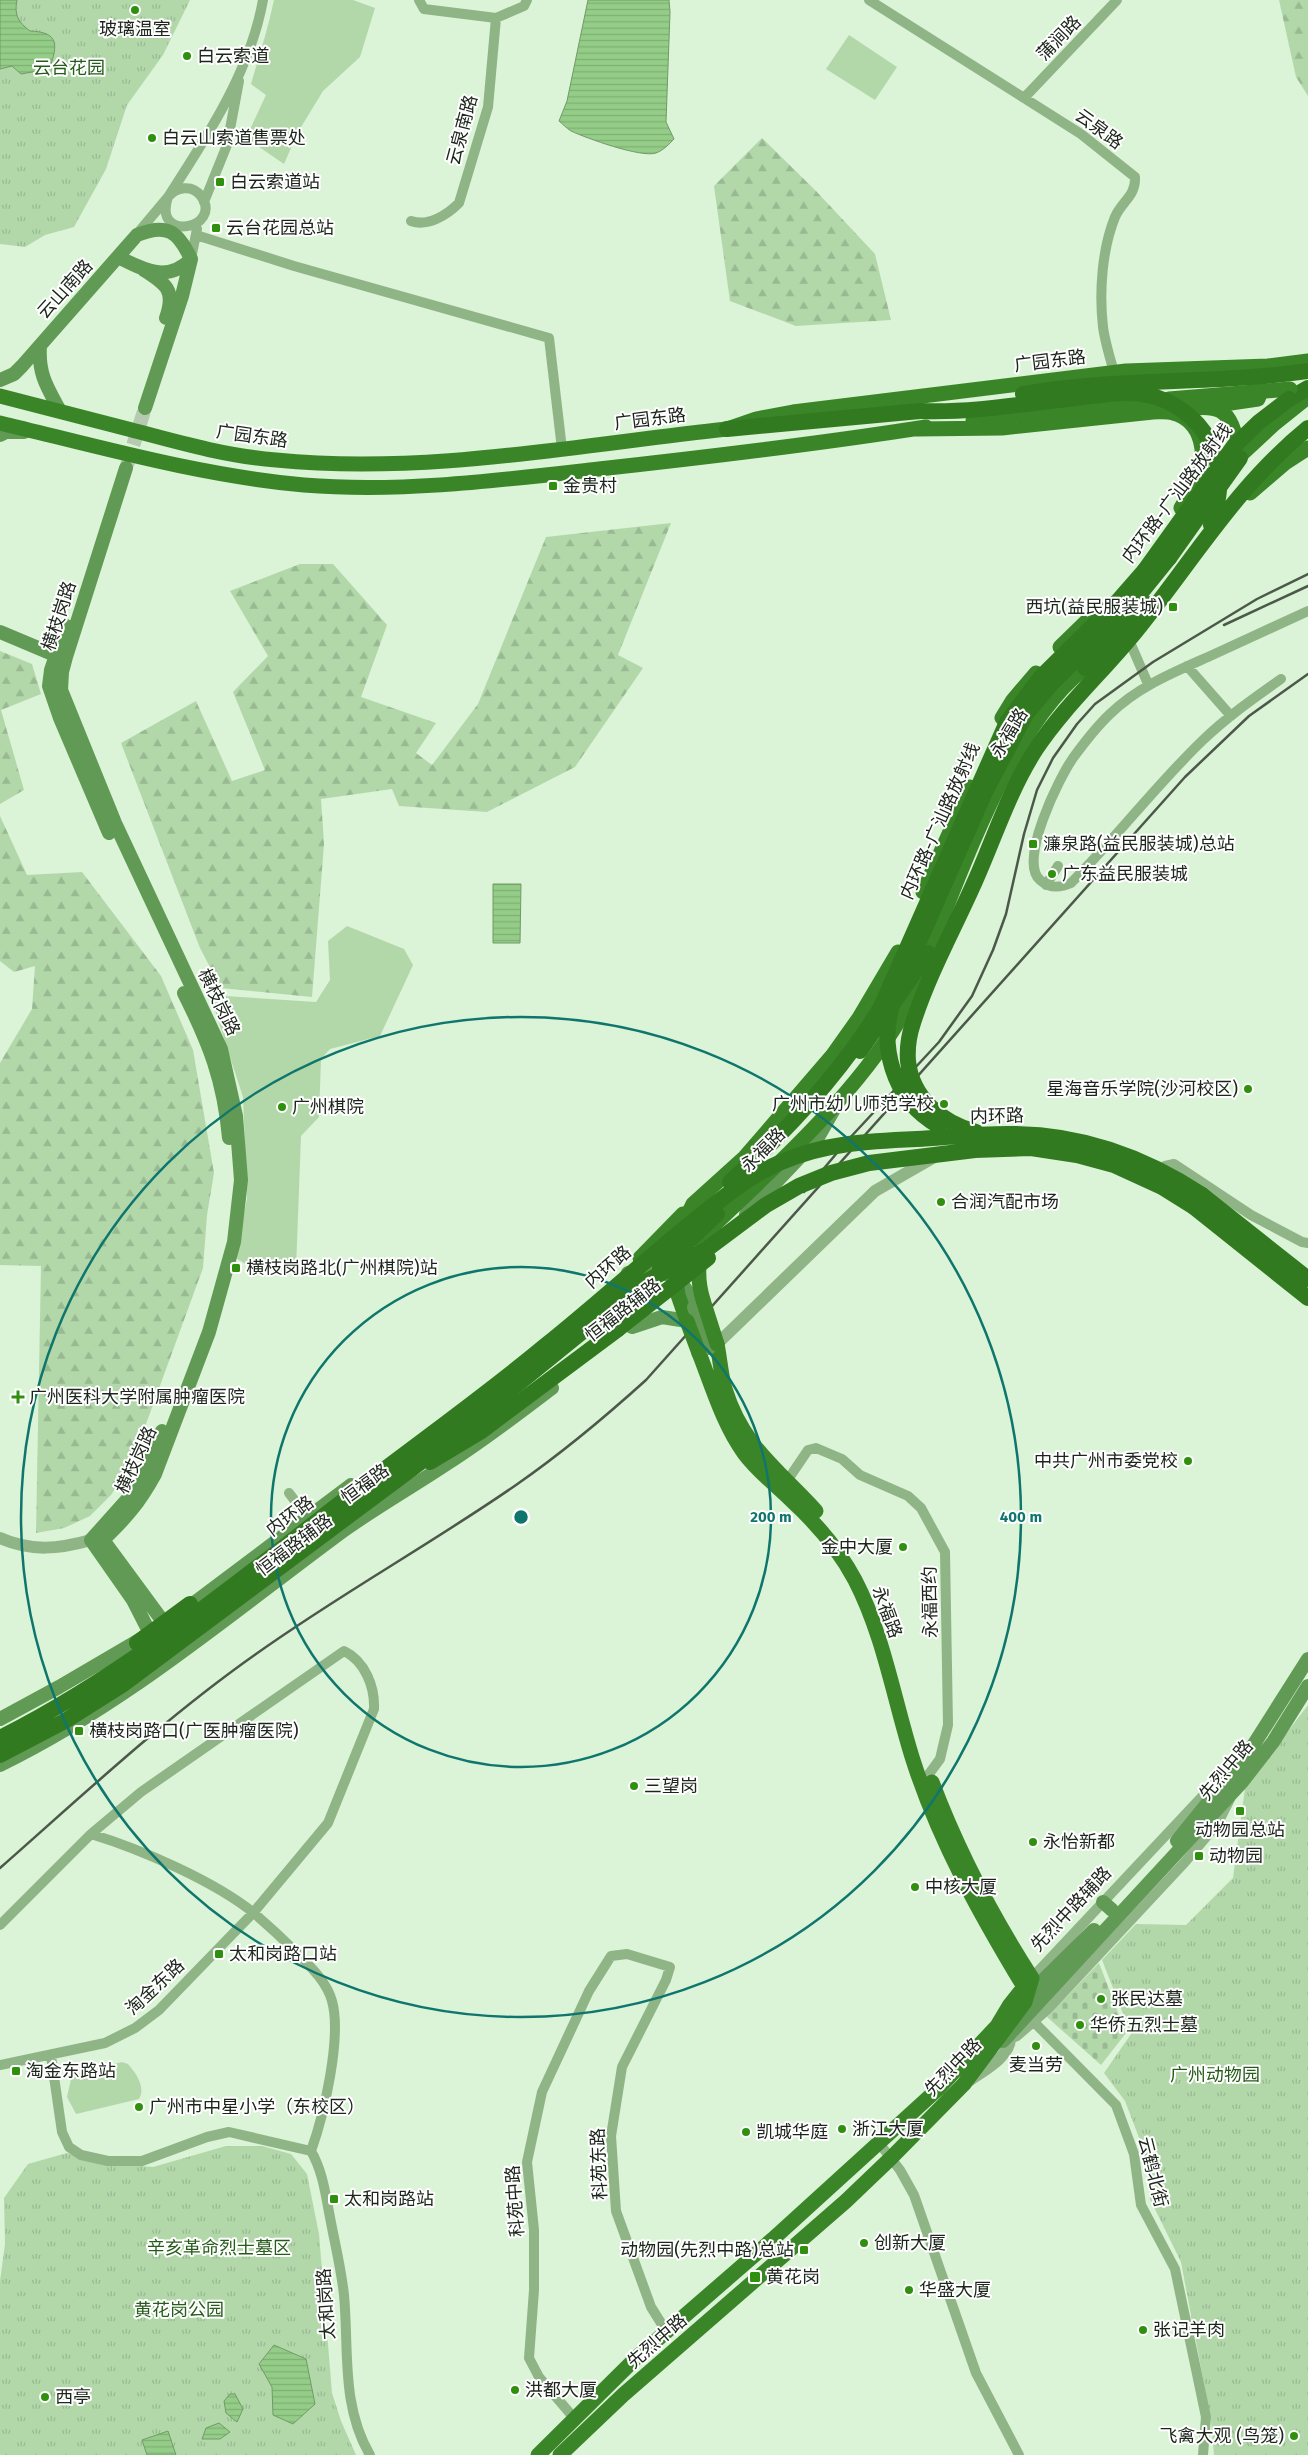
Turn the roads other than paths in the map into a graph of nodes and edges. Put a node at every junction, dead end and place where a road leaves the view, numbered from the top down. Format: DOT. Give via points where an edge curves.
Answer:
graph roads {
  1 [pos="263,0"];
  2 [pos="420,0"];
  3 [pos="526,0"];
  4 [pos="869,0"];
  5 [pos="1117,0"];
  6 [pos="496,18"];
  7 [pos="241,69"];
  8 [pos="1024,98"];
  9 [pos="168,197"];
  10 [pos="204,202"];
  11 [pos="199,221"];
  12 [pos="411,221"];
  13 [pos="137,235"];
  14 [pos="196,235"];
  15 [pos="118,257"];
  16 [pos="192,259"];
  17 [pos="144,270"];
  18 [pos="40,346"];
  19 [pos="1308,361"];
  20 [pos="1308,371"];
  21 [pos="1120,372"];
  22 [pos="0,380"];
  23 [pos="1000,386"];
  24 [pos="1308,387"];
  25 [pos="1290,389"];
  26 [pos="1171,392"];
  27 [pos="0,396"];
  28 [pos="1308,397"];
  29 [pos="1210,406"];
  30 [pos="920,411"];
  31 [pos="60,412"];
  32 [pos="1154,412"];
  33 [pos="0,423"];
  34 [pos="1308,428"];
  35 [pos="727,429"];
  36 [pos="917,429"];
  37 [pos="34,431"];
  38 [pos="1308,432"];
  39 [pos="0,435"];
  40 [pos="1308,448"];
  41 [pos="562,449"];
  42 [pos="1240,458"];
  43 [pos="122,467"];
  44 [pos="1189,495"];
  45 [pos="1211,528"];
  46 [pos="1308,611"];
  47 [pos="0,632"];
  48 [pos="1129,640"];
  49 [pos="60,658"];
  50 [pos="1187,666"];
  51 [pos="1085,668"];
  52 [pos="1281,679"];
  53 [pos="1148,684"];
  54 [pos="1231,716"];
  55 [pos="1058,866"];
  56 [pos="1046,885"];
  57 [pos="928,953"];
  58 [pos="838,1101"];
  59 [pos="1011,1134"];
  60 [pos="1051,1150"];
  61 [pos="1165,1166"];
  62 [pos="783,1195"];
  63 [pos="693,1204"];
  64 [pos="707,1232"];
  65 [pos="1308,1242"];
  66 [pos="698,1271"];
  67 [pos="1308,1276"];
  68 [pos="624,1277"];
  69 [pos="675,1277"];
  70 [pos="641,1284"];
  71 [pos="1308,1298"];
  72 [pos="699,1303"];
  73 [pos="687,1320"];
  74 [pos="632,1327"];
  75 [pos="708,1348"];
  76 [pos="452,1415"];
  77 [pos="488,1436"];
  78 [pos="401,1457"];
  79 [pos="415,1470"];
  80 [pos="373,1478"];
  81 [pos="787,1481"];
  82 [pos="289,1493"];
  83 [pos="311,1521"];
  84 [pos="0,1538"];
  85 [pos="97,1540"];
  86 [pos="173,1639"];
  87 [pos="153,1640"];
  88 [pos="1308,1659"];
  89 [pos="1308,1686"];
  90 [pos="0,1718"];
  91 [pos="0,1726"];
  92 [pos="0,1739"];
  93 [pos="0,1754"];
  94 [pos="0,1765"];
  95 [pos="929,1774"];
  96 [pos="91,1834"];
  97 [pos="1134,1909"];
  98 [pos="254,1913"];
  99 [pos="0,1925"];
  100 [pos="611,1956"];
  101 [pos="1062,1978"];
  102 [pos="1030,1988"];
  103 [pos="1030,2019"];
  104 [pos="1004,2034"];
  105 [pos="51,2056"];
  106 [pos="0,2065"];
  107 [pos="880,2143"];
  108 [pos="311,2151"];
  109 [pos="891,2158"];
  110 [pos="666,2331"];
  111 [pos="574,2418"];
  112 [pos="370,2455"];
  113 [pos="538,2455"];
  114 [pos="560,2455"];
  115 [pos="1019,2455"];
  116 [pos="1204,2455"];
  1 -- 7 [label="street"];
  2 -- 6 [label="street" via="424,9"];
  3 -- 6 [label="street" via="524,6"];
  4 -- 8 [label="street, 云泉路"];
  5 -- 8 [label="street, 蒲涧路"];
  6 -- 12 [label="street, 云泉南路" via="488,107 459,203 448,214 416,223"];
  7 -- 9 [label="street" via="205,139"];
  7 -- 10 [label="street" via="227,144"];
  8 -- 21 [label="street, 云泉路" via="1081,134 1135,176 1136,187 1116,215 1106,253 1102,292 1103,328"];
  9 -- 10 [label="street" via="177,190 189,188 196,191"];
  9 -- 11 [label="street" via="166,215 174,224 187,227"];
  9 -- 13 [label="street"];
  10 -- 11 [label="street"];
  11 -- 14 [label="street"];
  13 -- 15 [label="main road, 云山南路"];
  13 -- 16 [label="main road" via="152,229 169,230 180,237"];
  14 -- 16 [label="street"];
  14 -- 41 [label="street" via="549,338"];
  15 -- 17 [label="main road"];
  15 -- 18 [label="main road, 云山南路"];
  16 -- 17 [label="main road" via="176,271"];
  16 -- 17 [label="main road" via="182,296 141,407 171,302 164,283"];
  18 -- 22 [label="main road, 云山南路" via="14,374"];
  18 -- 31 [label="main road" via="42,377"];
  19 -- 21 [label="main road, 广园东路" via="1268,366"];
  20 -- 30 [label="highway, bridge" via="1246,378 1072,386"];
  21 -- 23 [label="main road, 广园东路"];
  21 -- 26 [label="main road"];
  23 -- 26 [label="main road"];
  23 -- 35 [label="main road, 广园东路" via="793,412"];
  24 -- 25 [label="highway"];
  24 -- 68 [label="highway, 内环路-广汕路放射线, bridge" via="1244,434 1132,586 1055,662 1016,708 979,782 890,988 847,1057 769,1146"];
  25 -- 26 [label="main road, bridge"];
  26 -- 29 [label="main road" via="1247,383 1261,386 1258,399"];
  26 -- 36 [label="main road"];
  27 -- 31 [label="main road, 广园东路"];
  28 -- 42 [label="main road" via="1272,425"];
  29 -- 32 [label="main road"];
  29 -- 42 [label="main road" via="1233,425"];
  30 -- 35 [label="highway"];
  30 -- 45 [label="highway, bridge" via="955,412 1128,394 1169,402 1197,424 1207,436 1217,458 1220,495"];
  31 -- 41 [label="main road, 广园东路" via="205,449 278,461 417,462"];
  32 -- 36 [label="main road" via="1002,428"];
  32 -- 44 [label="main road" via="1172,413 1187,420 1201,439 1203,461"];
  33 -- 37 [label="main road"];
  34 -- 45 [label="highway, bridge" via="1256,475"];
  35 -- 41 [label="main road, 广园东路"];
  36 -- 37 [label="main road" via="529,477 373,488 254,479"];
  37 -- 39 [label="main road"];
  38 -- 45 [label="highway, bridge" via="1268,463"];
  40 -- 48 [label="main road, 永福路" via="1240,503 1146,625"];
  42 -- 44 [label="main road"];
  42 -- 60 [label="highway, bridge" via="1169,558 1131,605 1052,683 1022,722 960,847 905,972 887,1022 887,1046 893,1071 903,1091 924,1116 955,1132"];
  43 -- 49 [label="main road, 横枝岗路"];
  44 -- 63 [label="main road, 永福路" via="1139,566 1013,700 950,830 892,964 860,1018 752,1150"];
  45 -- 51 [label="highway" via="1145,609"];
  45 -- 59 [label="highway, bridge" via="1140,626 1064,712 1028,762 913,1021 908,1046 910,1071 925,1100 941,1116 964,1128 991,1134"];
  46 -- 50 [label="street"];
  47 -- 49 [label="main road"];
  48 -- 51 [label="main road, 永福路"];
  48 -- 53 [label="street"];
  49 -- 85 [label="main road, 横枝岗路" via="49,679 52,698 94,798 213,1056 226,1111 232,1183 228,1227 218,1271 171,1409 134,1492"];
  50 -- 53 [label="street"];
  50 -- 54 [label="street"];
  51 -- 57 [label="main road, 永福路" via="1038,719 1014,757"];
  52 -- 54 [label="street"];
  53 -- 56 [label="street" via="1101,723 1073,758 1059,783 1039,834 1033,862 1035,876"];
  54 -- 56 [label="street" via="1148,796 1071,883 1055,887"];
  55 -- 56 [label="street"];
  57 -- 58 [label="main road, 永福路" via="901,1018 867,1068"];
  57 -- 70 [label="highway, bridge" via="877,1029 815,1107 726,1204"];
  58 -- 64 [label="main road, 永福路"];
  58 -- 66 [label="main road, 恒福路辅路" via="817,1139 746,1214"];
  59 -- 67 [label="highway, 内环路, bridge" via="1060,1138 1098,1146 1151,1165 1216,1206"];
  59 -- 68 [label="highway, 内环路, bridge" via="853,1143 794,1157 767,1168 738,1187"];
  60 -- 62 [label="highway, 内环路, bridge" via="1012,1147 869,1164 831,1173"];
  60 -- 71 [label="highway, 内环路, bridge" via="1096,1160 1162,1187 1194,1207"];
  61 -- 65 [label="street" via="1174,1164 1251,1215 1302,1242"];
  61 -- 67 [label="street" via="1205,1190"];
  61 -- 75 [label="street" via="1122,1148 1069,1136 1019,1132 958,1144 875,1191"];
  62 -- 70 [label="highway, 内环路, bridge" via="707,1249"];
  62 -- 79 [label="highway, bridge" via="691,1272 542,1386 474,1436"];
  63 -- 68 [label="main road, 恒福路"];
  63 -- 69 [label="main road, 永福路" via="678,1234"];
  64 -- 66 [label="main road"];
  64 -- 69 [label="main road, 恒福路"];
  66 -- 69 [label="main road, 恒福路辅路"];
  66 -- 72 [label="main road"];
  68 -- 69 [label="main road"];
  68 -- 76 [label="main road, 恒福路"];
  68 -- 80 [label="highway, 内环路, bridge" via="534,1355"];
  69 -- 72 [label="main road"];
  69 -- 73 [label="main road, 永福路"];
  69 -- 74 [label="main road, 恒福路辅路"];
  69 -- 79 [label="main road, 恒福路"];
  70 -- 93 [label="highway, 内环路, bridge" via="434,1452 167,1653 83,1710"];
  72 -- 75 [label="main road, bridge"];
  73 -- 74 [label="main road" via="662,1317"];
  73 -- 75 [label="main road, 永福路, bridge"];
  74 -- 77 [label="main road, 恒福路辅路"];
  75 -- 81 [label="main road, 永福路" via="752,1445"];
  75 -- 102 [label="main road, 永福路" via="728,1424 743,1452 821,1529 854,1577 875,1629 913,1760 939,1830 976,1905"];
  76 -- 78 [label="main road, 恒福路"];
  76 -- 83 [label="main road, 恒福路辅路"];
  77 -- 79 [label="main road"];
  77 -- 86 [label="main road, 恒福路辅路"];
  78 -- 79 [label="street"];
  78 -- 83 [label="main road, 恒福路"];
  79 -- 86 [label="main road, 恒福路"];
  80 -- 91 [label="highway, bridge" via="82,1682"];
  80 -- 92 [label="highway, 内环路, bridge" via="111,1675"];
  81 -- 95 [label="main road, 永福路" via="834,1531 869,1588"];
  81 -- 95 [label="street, 永福西约" via="808,1450 816,1448 842,1459 860,1475 908,1496 921,1508 945,1552 948,1725 940,1760"];
  82 -- 83 [label="street"];
  83 -- 86 [label="main road, 恒福路"];
  84 -- 85 [label="street" via="36,1549"];
  85 -- 86 [label="main road"];
  85 -- 87 [label="main road"];
  86 -- 87 [label="main road, 恒福路"];
  86 -- 93 [label="main road, 恒福路" via="97,1700"];
  86 -- 94 [label="main road, 恒福路辅路" via="83,1720"];
  87 -- 90 [label="main road"];
  87 -- 92 [label="main road, 恒福路" via="68,1705"];
  88 -- 102 [label="main road, 先烈中路" via="1260,1736 1194,1820 1107,1906 1066,1960"];
  89 -- 97 [label="main road, 先烈中路" via="1269,1748"];
  95 -- 102 [label="main road, 永福路" via="965,1859"];
  96 -- 98 [label="street" via="123,1844 159,1861 212,1887"];
  96 -- 98 [label="street, 淘金东路" via="141,1792 344,1651 355,1656 368,1675 375,1697 374,1709 328,1823"];
  96 -- 99 [label="street"];
  97 -- 101 [label="main road, 先烈中路"];
  97 -- 103 [label="street"];
  98 -- 105 [label="street, 淘金东路" via="149,2019 105,2043"];
  98 -- 108 [label="street" via="303,1959 332,2000 335,2026 332,2055"];
  100 -- 110 [label="street, 科苑东路" via="627,1954 670,1967 622,2067 611,2136 616,2211 651,2308"];
  100 -- 111 [label="street, 科苑中路" via="589,1991 542,2092 527,2162 534,2230 529,2358 539,2377"];
  101 -- 102 [label="main road"];
  101 -- 103 [label="main road, 先烈中路"];
  102 -- 104 [label="main road"];
  103 -- 104 [label="main road, 先烈中路"];
  103 -- 116 [label="street, 云鹤北街" via="1116,2104 1134,2154 1141,2206 1175,2269 1206,2417"];
  104 -- 107 [label="main road, 先烈中路"];
  104 -- 109 [label="main road, 先烈中路" via="964,2084"];
  105 -- 106 [label="street, 淘金东路"];
  105 -- 108 [label="street" via="62,2132 69,2147 81,2155 108,2161 142,2161 229,2132"];
  107 -- 109 [label="street"];
  107 -- 110 [label="main road, 先烈中路"];
  108 -- 112 [label="street, 太和岗路" via="323,2180 340,2266 350,2395 358,2430"];
  109 -- 114 [label="main road, 先烈中路" via="623,2395"];
  109 -- 115 [label="street" via="914,2195 976,2373"];
  110 -- 111 [label="main road, 先烈中路"];
  111 -- 113 [label="main road, 先烈中路"];
}
